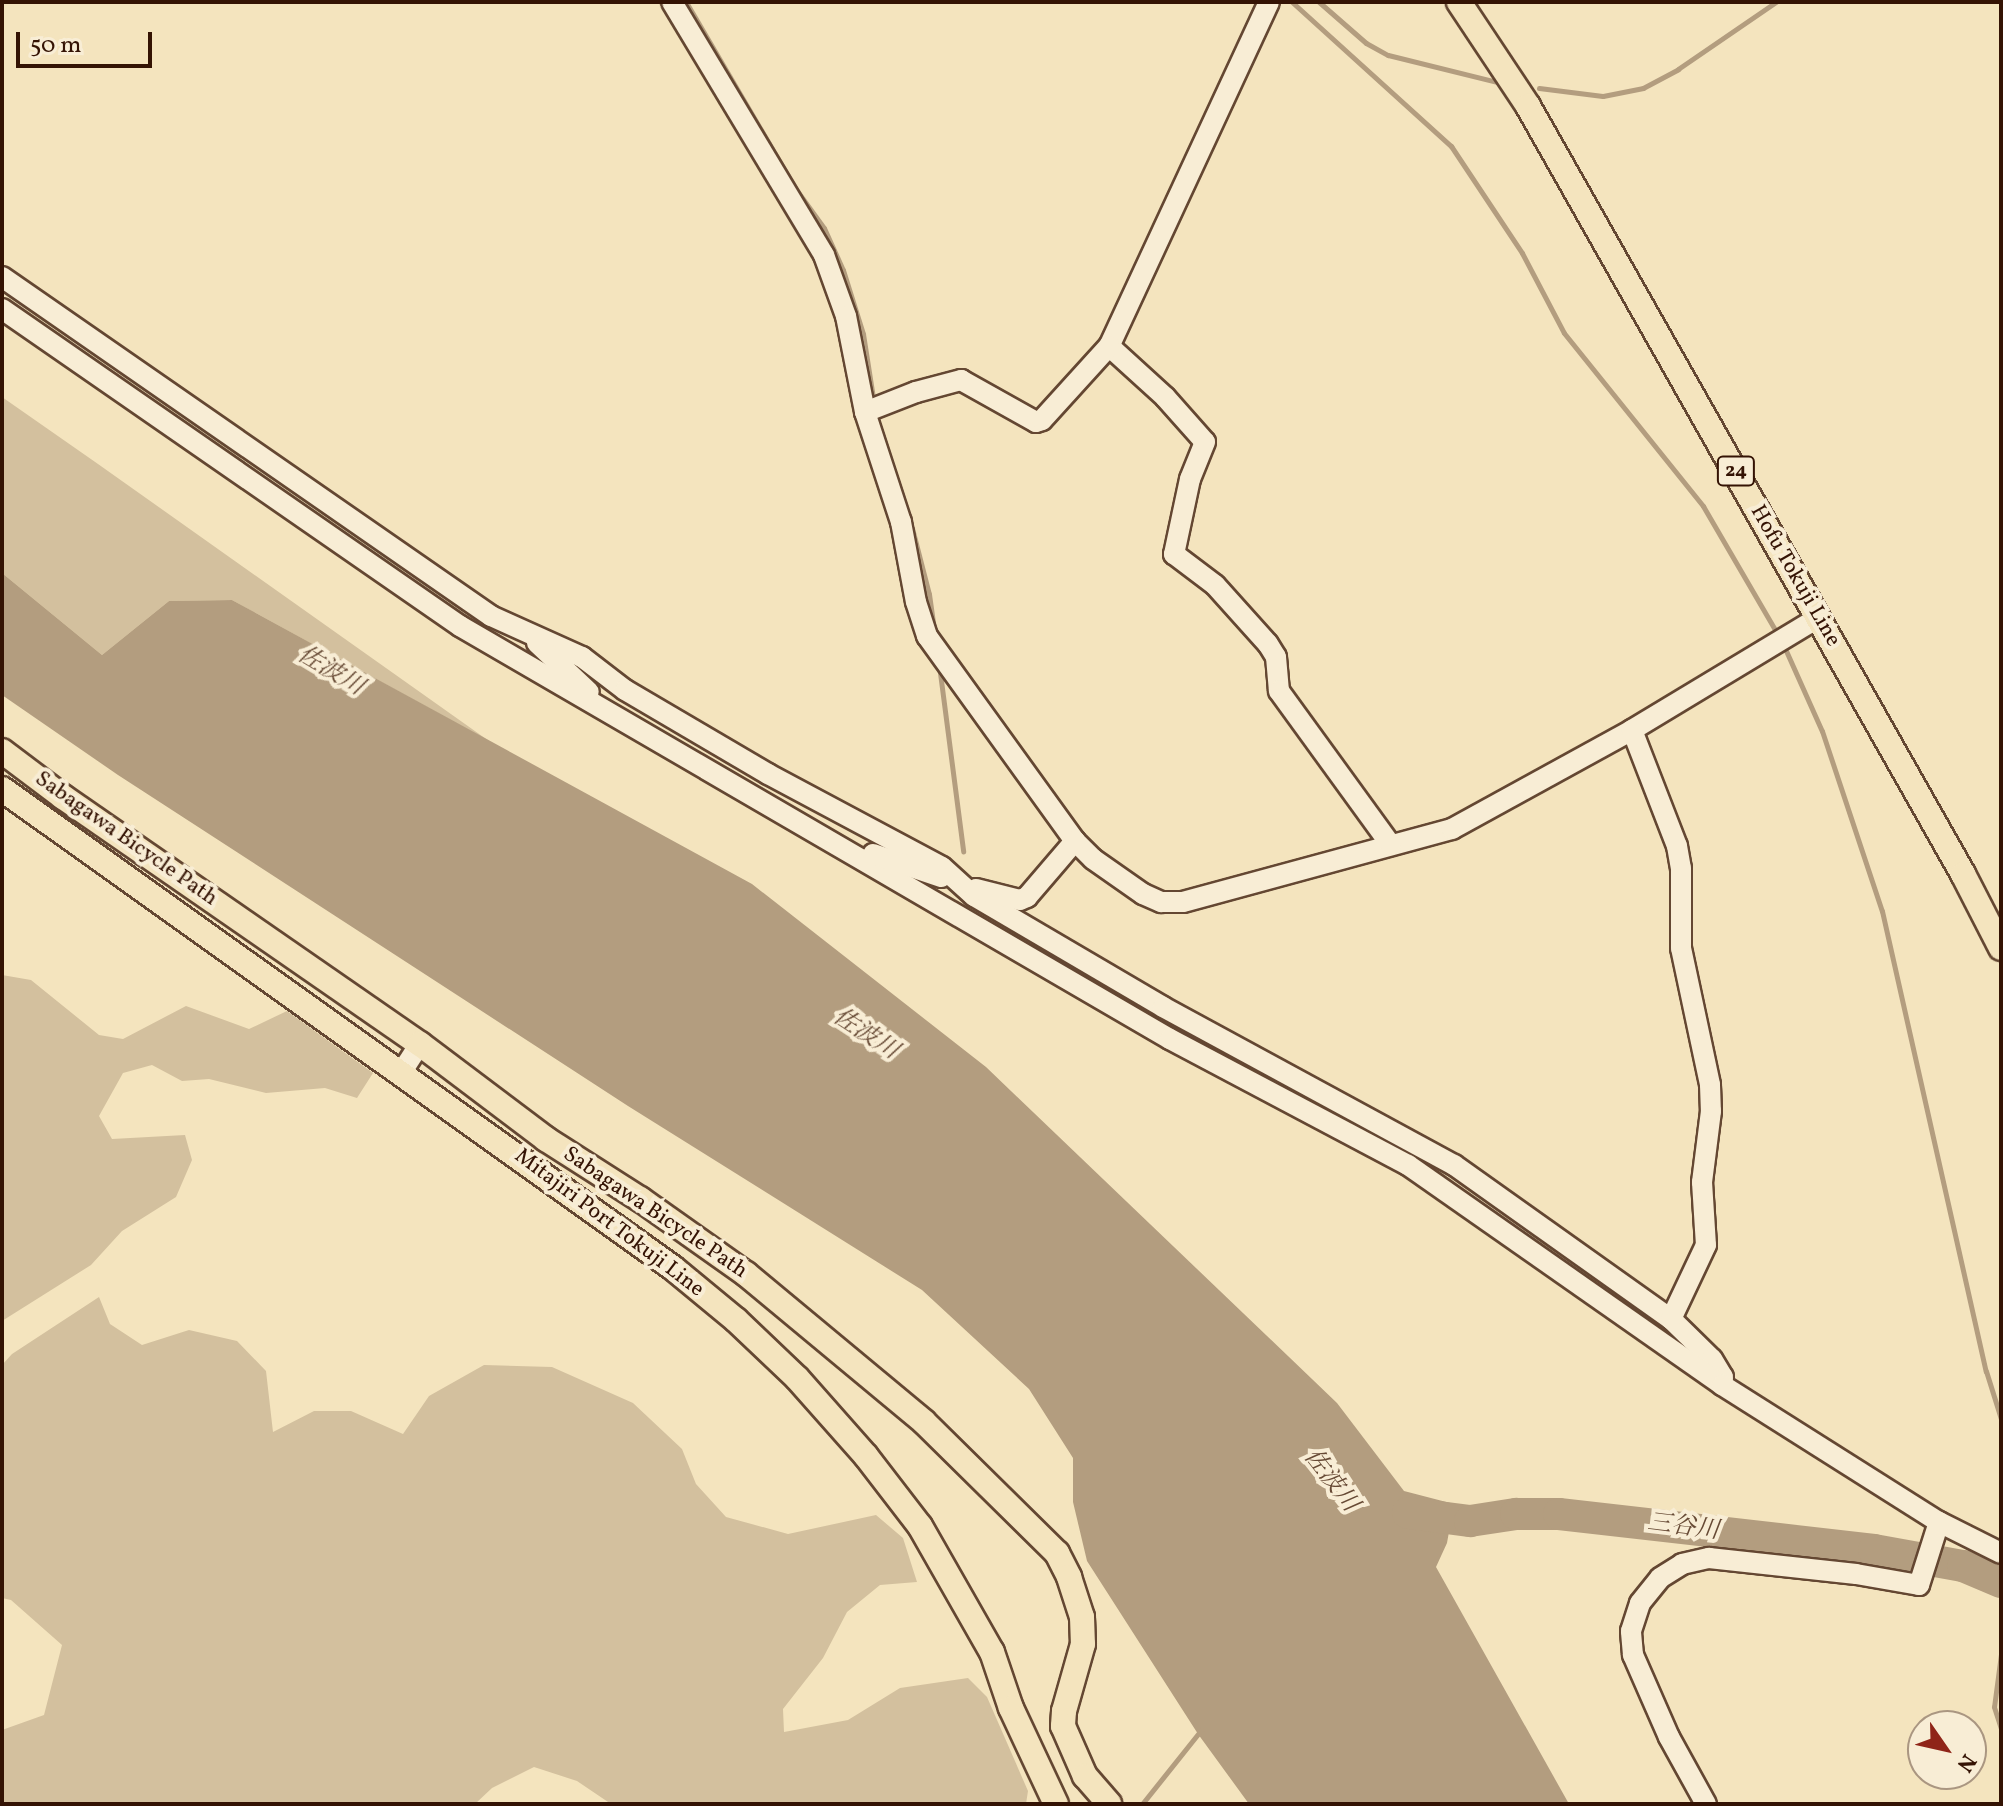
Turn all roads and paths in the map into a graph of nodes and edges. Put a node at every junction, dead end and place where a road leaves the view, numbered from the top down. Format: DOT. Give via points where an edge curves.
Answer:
graph roads {
  1 [pos="672,2"];
  2 [pos="1269,2"];
  3 [pos="1459,2"];
  4 [pos="2,277"];
  5 [pos="2,309"];
  6 [pos="1109,346"];
  7 [pos="873,411"];
  8 [pos="1819,617"];
  9 [pos="532,637"];
  10 [pos="590,701"];
  11 [pos="1632,730"];
  12 [pos="6,754"];
  13 [pos="2,789"];
  14 [pos="1075,841"];
  15 [pos="1391,845"];
  16 [pos="865,859"];
  17 [pos="963,885"];
  18 [pos="2001,948"];
  19 [pos="420,1044"];
  20 [pos="401,1073"];
  21 [pos="1671,1319"];
  22 [pos="1722,1385"];
  23 [pos="1939,1522"];
  24 [pos="2001,1553"];
  25 [pos="1052,1802"];
  26 [pos="1103,1802"];
  27 [pos="1706,1804"];
  1 -- 7 [label="street" via="824,255"];
  2 -- 6 [label="street"];
  3 -- 8 [label="main road, Hofu Tokuji Line / 24" via="1528,106"];
  4 -- 9 [label="street" via="491,616"];
  5 -- 10 [label="street" via="460,626"];
  6 -- 7 [label="street" via="1036,422 961,380"];
  6 -- 15 [label="street" via="1205,442 1190,479 1174,554 1215,585 1268,644 1276,657 1279,691"];
  7 -- 14 [label="street" via="927,636"];
  8 -- 11 [label="street"];
  8 -- 18 [label="main road, Hofu Tokuji Line / 24"];
  9 -- 10 [label="street" via="588,689"];
  9 -- 17 [label="street" via="582,657 625,690 942,867"];
  10 -- 16 [label="street"];
  11 -- 15 [label="street" via="1452,829"];
  11 -- 21 [label="street" via="1677,846 1681,948 1710,1085 1702,1182 1706,1245"];
  12 -- 19 [label="main road, Sabagawa Bicycle Path"];
  13 -- 20 [label="main road, Mitajiri Port Tokuji Line"];
  14 -- 15 [label="street" via="1130,886 1161,902 1183,902"];
  14 -- 17 [label="street" via="1020,900"];
  16 -- 17 [label="street" via="870,853"];
  16 -- 22 [label="street" via="1170,1039 1408,1165"];
  17 -- 21 [label="street" via="1163,1007 1454,1165"];
  19 -- 20 [label="street"];
  19 -- 26 [label="main road, Sabagawa Bicycle Path" via="546,1139 746,1274 924,1422 1057,1553 1082,1617 1083,1644 1063,1726"];
  20 -- 25 [label="main road, Mitajiri Port Tokuji Line" via="673,1268 797,1378 866,1456 927,1538 992,1652"];
  21 -- 22 [label="street" via="1712,1359"];
  22 -- 23 [label="street"];
  23 -- 24 [label="street"];
  23 -- 27 [label="street" via="1919,1585 1709,1558 1682,1564 1660,1578 1640,1603 1631,1631 1633,1655"];
}
